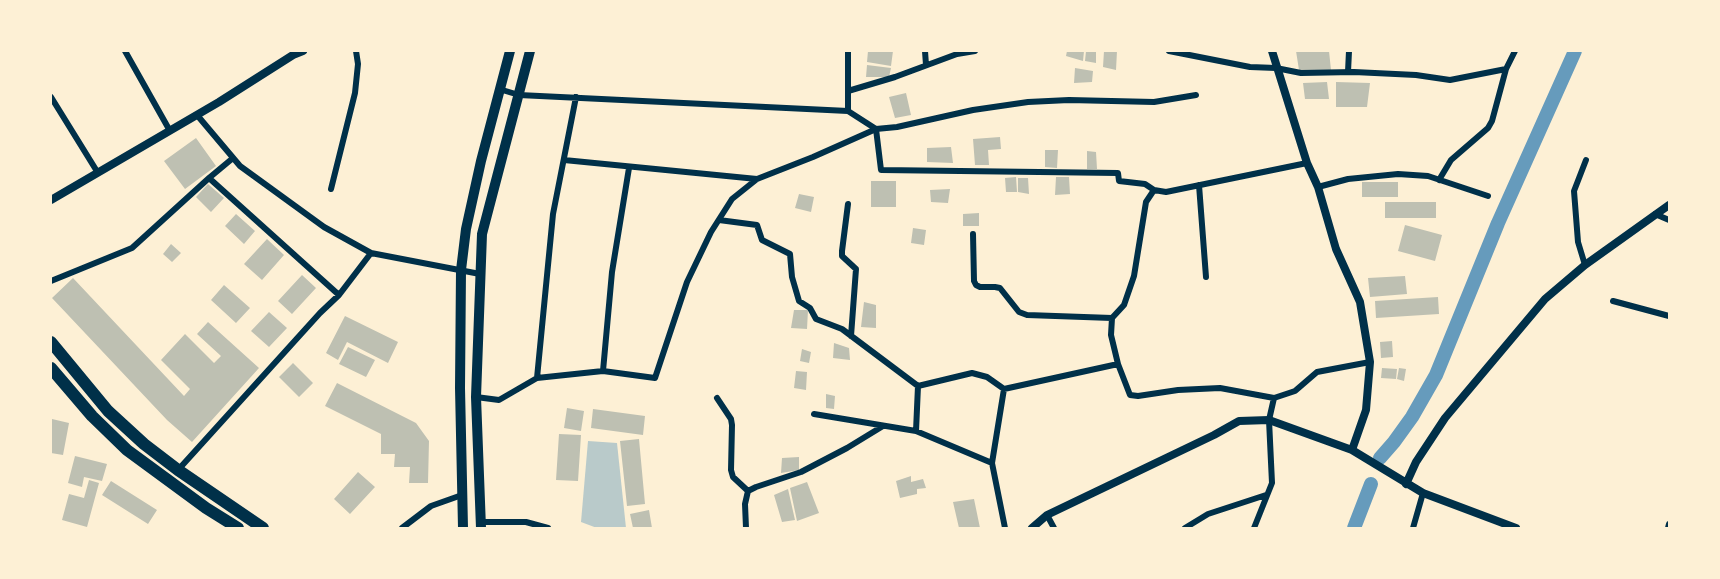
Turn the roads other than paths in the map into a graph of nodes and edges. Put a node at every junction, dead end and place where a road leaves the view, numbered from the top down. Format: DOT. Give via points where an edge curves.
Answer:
graph roads {
  1 [pos="125,51"];
  2 [pos="303,51"];
  3 [pos="356,51"];
  4 [pos="510,51"];
  5 [pos="530,51"];
  6 [pos="848,51"];
  7 [pos="925,51"];
  8 [pos="975,51"];
  9 [pos="1169,51"];
  10 [pos="1272,51"];
  11 [pos="1349,51"];
  12 [pos="1515,51"];
  13 [pos="926,65"];
  14 [pos="1276,68"];
  15 [pos="1506,69"];
  16 [pos="1348,72"];
  17 [pos="499,89"];
  18 [pos="848,91"];
  19 [pos="519,94"];
  20 [pos="1196,95"];
  21 [pos="51,97"];
  22 [pos="576,97"];
  23 [pos="848,111"];
  24 [pos="198,115"];
  25 [pos="876,129"];
  26 [pos="170,131"];
  27 [pos="233,158"];
  28 [pos="564,160"];
  29 [pos="1586,160"];
  30 [pos="1307,163"];
  31 [pos="629,168"];
  32 [pos="98,173"];
  33 [pos="209,178"];
  34 [pos="757,179"];
  35 [pos="1439,180"];
  36 [pos="1199,185"];
  37 [pos="1318,187"];
  38 [pos="331,189"];
  39 [pos="1154,190"];
  40 [pos="1488,196"];
  41 [pos="51,200"];
  42 [pos="848,204"];
  43 [pos="1669,205"];
  44 [pos="1655,214"];
  45 [pos="719,220"];
  46 [pos="1669,220"];
  47 [pos="973,234"];
  48 [pos="371,253"];
  49 [pos="1585,265"];
  50 [pos="461,270"];
  51 [pos="480,274"];
  52 [pos="1206,278"];
  53 [pos="51,281"];
  54 [pos="339,295"];
  55 [pos="1613,301"];
  56 [pos="1669,316"];
  57 [pos="1112,318"];
  58 [pos="851,336"];
  59 [pos="51,342"];
  60 [pos="1370,362"];
  61 [pos="1118,364"];
  62 [pos="51,368"];
  63 [pos="603,371"];
  64 [pos="537,378"];
  65 [pos="918,386"];
  66 [pos="1004,389"];
  67 [pos="476,397"];
  68 [pos="717,398"];
  69 [pos="1274,398"];
  70 [pos="814,414"];
  71 [pos="1269,420"];
  72 [pos="883,426"];
  73 [pos="916,431"];
  74 [pos="1352,450"];
  75 [pos="992,463"];
  76 [pos="178,471"];
  77 [pos="1406,484"];
  78 [pos="748,491"];
  79 [pos="1423,493"];
  80 [pos="462,495"];
  81 [pos="1266,495"];
  82 [pos="1047,514"];
  83 [pos="481,525"];
  84 [pos="238,528"];
  85 [pos="263,528"];
  86 [pos="402,528"];
  87 [pos="463,528"];
  88 [pos="548,528"];
  89 [pos="746,528"];
  90 [pos="1005,528"];
  91 [pos="1032,528"];
  92 [pos="1054,528"];
  93 [pos="1185,528"];
  94 [pos="1254,528"];
  95 [pos="1413,528"];
  96 [pos="1516,528"];
  1 -- 26 [label="street"];
  2 -- 24 [label="street"];
  3 -- 38 [label="street" via="355,93"];
  4 -- 17 [label="main road"];
  5 -- 19 [label="main road"];
  6 -- 18 [label="street"];
  7 -- 13 [label="street"];
  8 -- 13 [label="street"];
  9 -- 14 [label="street" via="1250,67"];
  10 -- 14 [label="street"];
  11 -- 16 [label="street"];
  12 -- 15 [label="street"];
  13 -- 18 [label="street"];
  14 -- 16 [label="street" via="1301,73"];
  14 -- 30 [label="street"];
  15 -- 16 [label="street" via="1450,80"];
  15 -- 35 [label="street" via="1488,128 1451,160"];
  17 -- 19 [label="street"];
  17 -- 50 [label="main road" via="466,229"];
  18 -- 23 [label="street"];
  19 -- 22 [label="street"];
  19 -- 51 [label="main road" via="482,234"];
  20 -- 25 [label="street" via="1154,102 1028,102"];
  21 -- 32 [label="street"];
  22 -- 23 [label="street"];
  22 -- 28 [label="street"];
  23 -- 25 [label="street"];
  24 -- 26 [label="street"];
  24 -- 27 [label="street"];
  25 -- 34 [label="street"];
  25 -- 39 [label="street" via="881,171 1118,173 1119,181 1145,184"];
  26 -- 32 [label="street"];
  27 -- 33 [label="street"];
  27 -- 48 [label="street" via="324,227"];
  28 -- 31 [label="street"];
  28 -- 64 [label="street" via="553,214"];
  29 -- 49 [label="street" via="1574,191 1578,242"];
  30 -- 36 [label="street"];
  30 -- 37 [label="street"];
  31 -- 34 [label="street"];
  31 -- 63 [label="street" via="612,272"];
  32 -- 41 [label="street"];
  33 -- 53 [label="street" via="132,248"];
  33 -- 54 [label="street"];
  34 -- 45 [label="street" via="732,199"];
  35 -- 37 [label="street" via="1398,174 1348,179"];
  35 -- 40 [label="street"];
  36 -- 39 [label="street" via="1166,192"];
  36 -- 52 [label="street"];
  37 -- 60 [label="street" via="1336,249 1360,302"];
  39 -- 57 [label="street" via="1146,202 1134,276 1124,305"];
  42 -- 58 [label="street" via="842,256 856,269"];
  43 -- 44 [label="street"];
  44 -- 46 [label="street"];
  44 -- 49 [label="street"];
  45 -- 58 [label="street" via="757,225 762,240 790,254 799,301 810,308 816,319"];
  45 -- 63 [label="street" via="687,282 655,378"];
  47 -- 57 [label="street" via="976,285 1000,288 1019,312"];
  48 -- 50 [label="street"];
  48 -- 54 [label="street"];
  49 -- 77 [label="street" via="1545,299 1445,418"];
  50 -- 51 [label="street"];
  50 -- 80 [label="main road"];
  51 -- 67 [label="main road"];
  54 -- 76 [label="street"];
  55 -- 56 [label="street"];
  57 -- 61 [label="street" via="1111,335"];
  58 -- 65 [label="street"];
  59 -- 76 [label="highway" via="108,411"];
  60 -- 69 [label="street" via="1317,372 1295,391"];
  60 -- 74 [label="street" via="1366,410"];
  61 -- 66 [label="street"];
  61 -- 69 [label="street" via="1130,395 1220,388"];
  62 -- 84 [label="highway" via="127,450"];
  63 -- 64 [label="street"];
  64 -- 67 [label="street" via="499,400"];
  65 -- 66 [label="street" via="972,373 987,377"];
  65 -- 73 [label="street"];
  66 -- 75 [label="street"];
  67 -- 83 [label="main road"];
  68 -- 78 [label="street" via="731,419 733,477"];
  69 -- 71 [label="street"];
  70 -- 72 [label="street"];
  71 -- 74 [label="street"];
  71 -- 81 [label="street" via="1272,483"];
  71 -- 82 [label="street" via="1239,421"];
  72 -- 73 [label="street"];
  72 -- 78 [label="street" via="801,472"];
  73 -- 75 [label="street"];
  74 -- 77 [label="street"];
  75 -- 90 [label="street"];
  76 -- 85 [label="highway"];
  77 -- 79 [label="street"];
  78 -- 89 [label="street"];
  79 -- 95 [label="street"];
  79 -- 96 [label="street"];
  80 -- 86 [label="street" via="431,506"];
  80 -- 87 [label="main road"];
  81 -- 93 [label="street" via="1208,514"];
  81 -- 94 [label="street"];
  82 -- 91 [label="street"];
  82 -- 92 [label="street"];
  83 -- 88 [label="street" via="526,522"];
}
